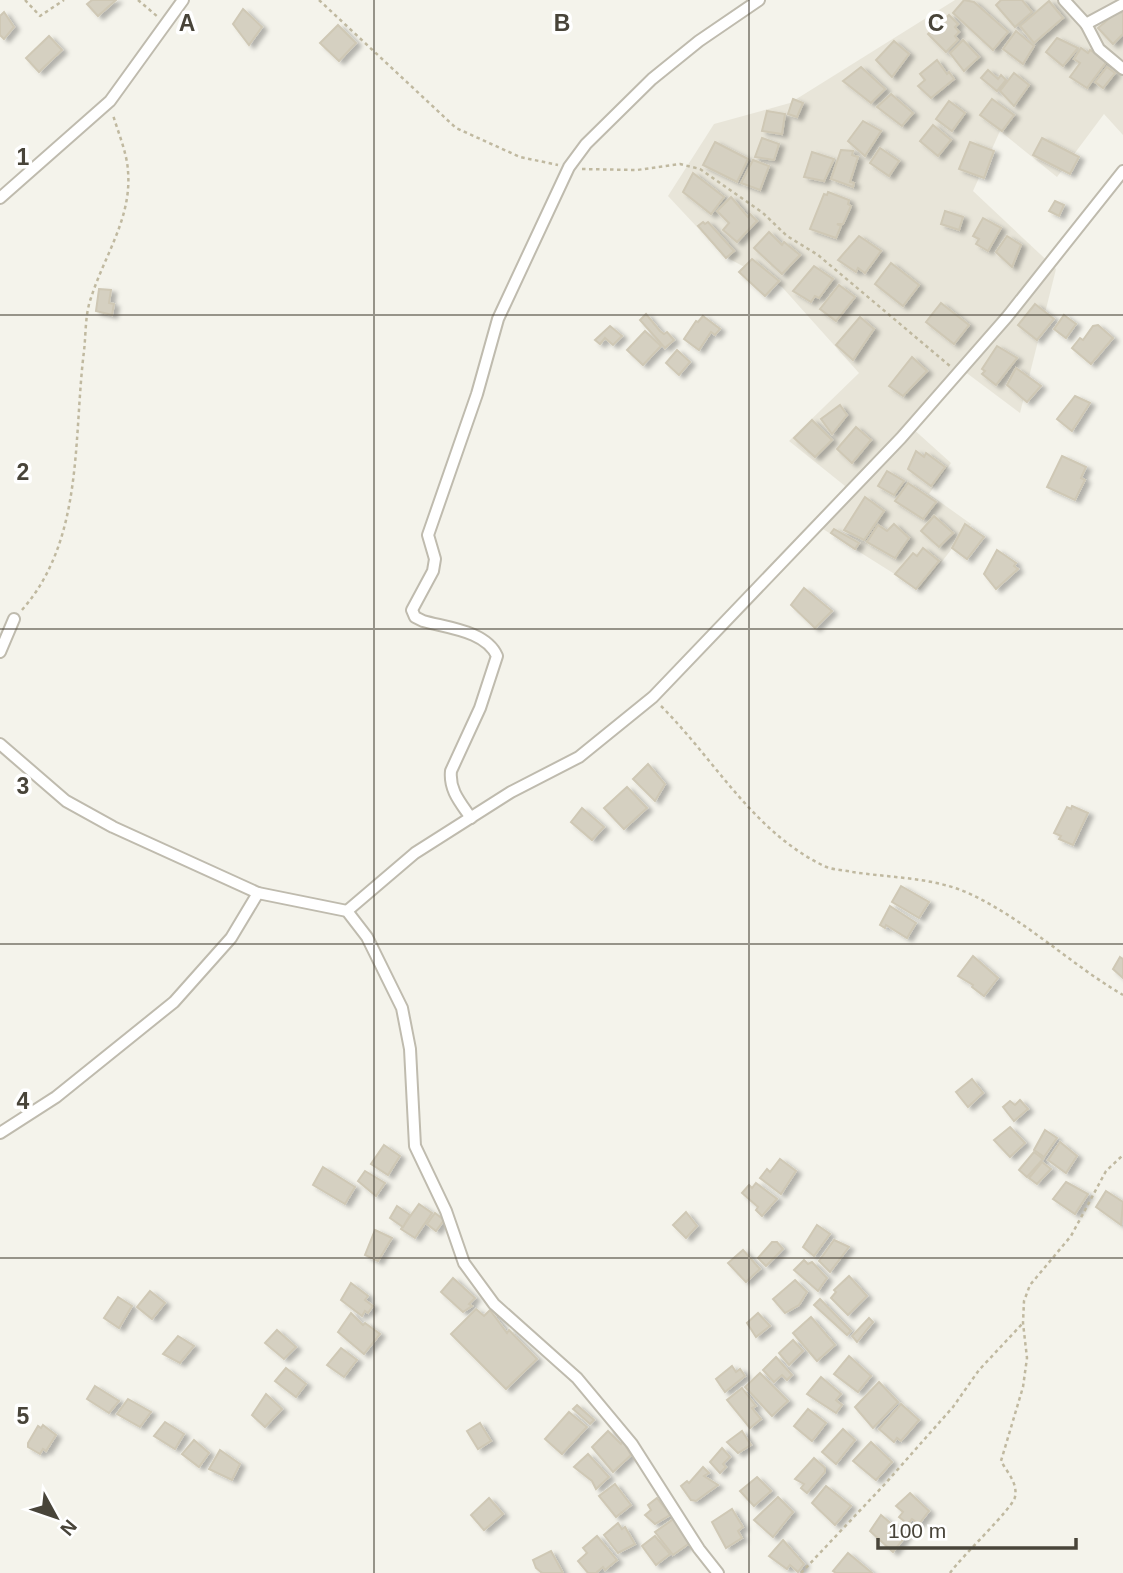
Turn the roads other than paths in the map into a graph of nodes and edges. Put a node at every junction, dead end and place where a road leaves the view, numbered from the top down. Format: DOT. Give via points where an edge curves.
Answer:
graph roads {
  1 [pos="183,0"];
  2 [pos="759,0"];
  3 [pos="1065,0"];
  4 [pos="1123,4"];
  5 [pos="1086,24"];
  6 [pos="1123,69"];
  7 [pos="1123,171"];
  8 [pos="0,198"];
  9 [pos="14,619"];
  10 [pos="0,652"];
  11 [pos="0,744"];
  12 [pos="471,818"];
  13 [pos="258,893"];
  14 [pos="346,911"];
  15 [pos="0,1133"];
  16 [pos="718,1573"];
  1 -- 8 [label="street" via="110,101"];
  2 -- 12 [label="street" via="652,79 586,145 569,167 498,319 428,535 435,559 433,571 412,610 423,621 492,645 497,656 480,708 451,771 455,794"];
  3 -- 5 [label="street"];
  4 -- 5 [label="street"];
  5 -- 6 [label="street" via="1099,49"];
  7 -- 12 [label="street" via="1007,317 854,490 653,698 579,757"];
  9 -- 10 [label="street"];
  11 -- 13 [label="street" via="66,801"];
  12 -- 14 [label="street" via="415,853"];
  13 -- 14 [label="street"];
  13 -- 15 [label="street" via="231,938 174,1002 57,1097"];
  14 -- 16 [label="street" via="367,937 401,1008 410,1049 415,1146 464,1263 494,1304 585,1387 632,1444"];
}
